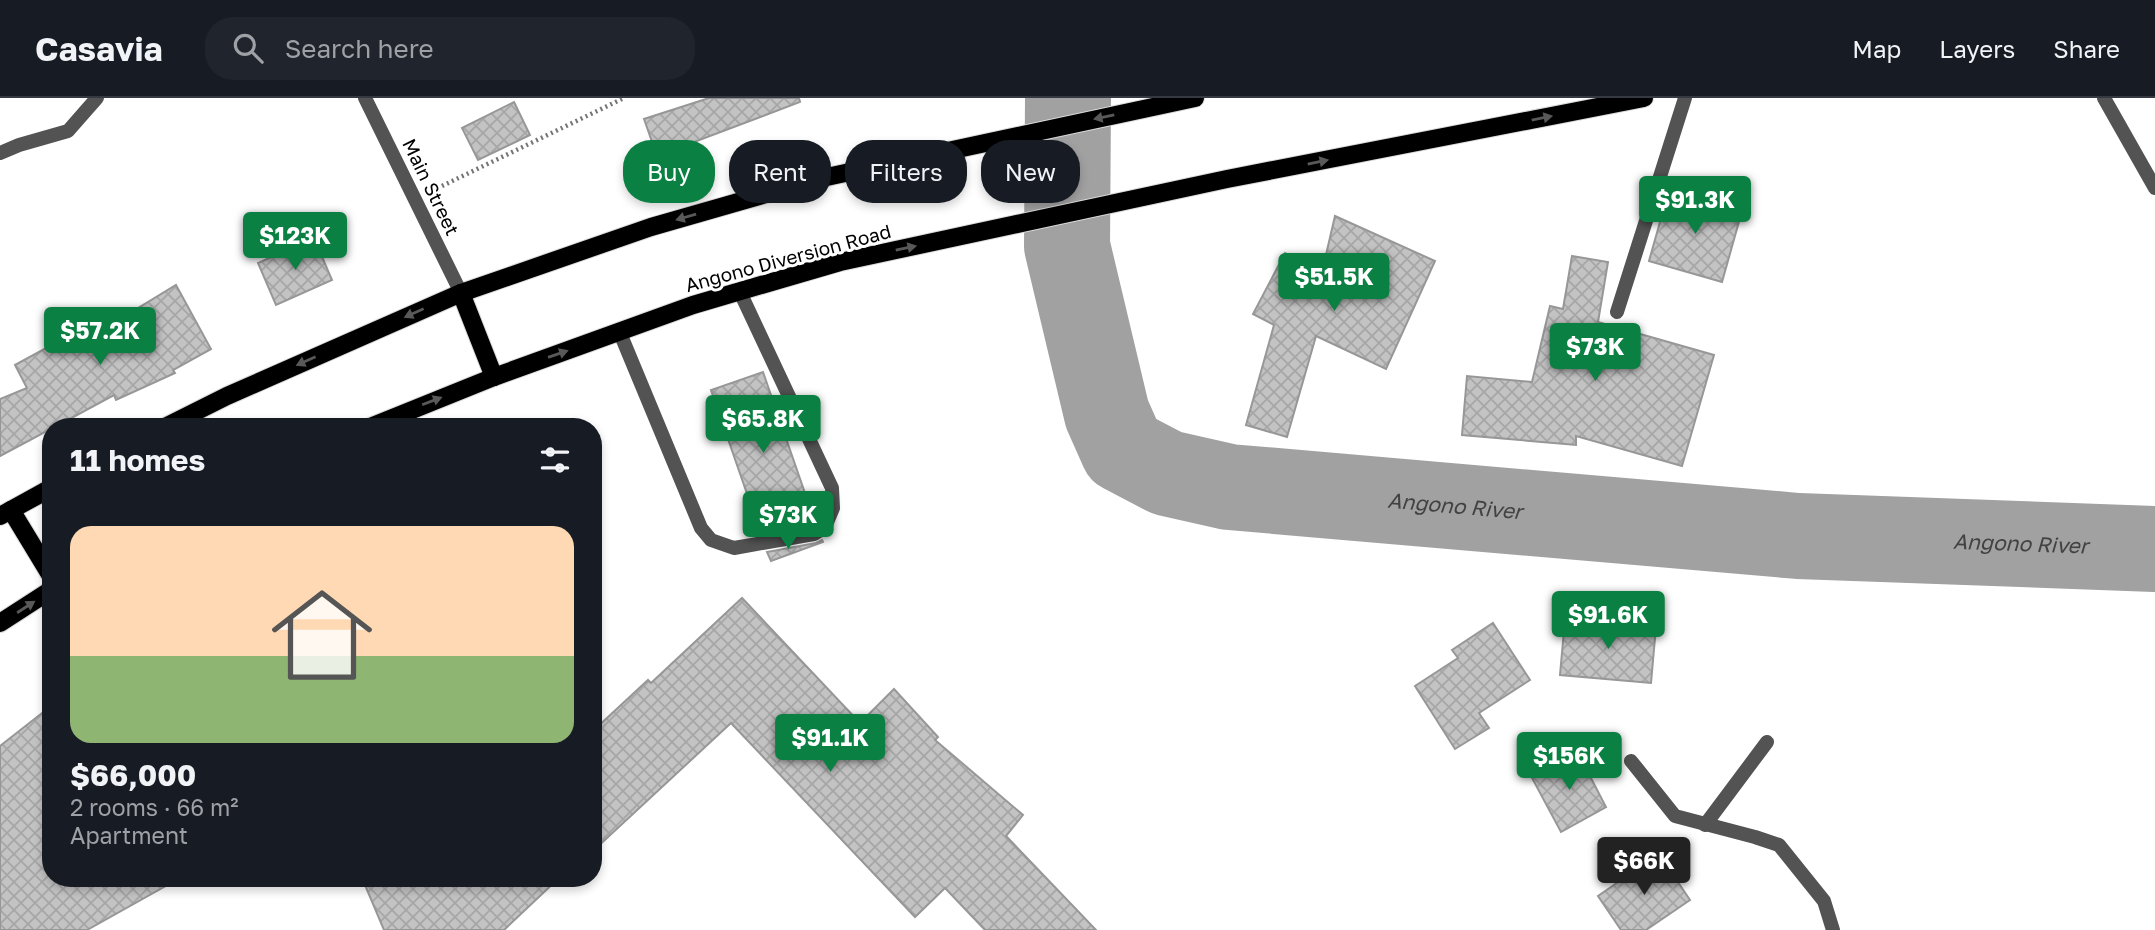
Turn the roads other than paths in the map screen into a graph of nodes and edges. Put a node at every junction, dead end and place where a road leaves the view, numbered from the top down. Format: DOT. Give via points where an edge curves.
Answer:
graph roads {
  1 [pos="97,98"];
  2 [pos="365,98"];
  3 [pos="1195,98"];
  4 [pos="1644,98"];
  5 [pos="1685,98"];
  6 [pos="2104,98"];
  7 [pos="0,153"];
  8 [pos="2155,188"];
  9 [pos="740,292"];
  10 [pos="461,293"];
  11 [pos="1617,312"];
  12 [pos="620,333"];
  13 [pos="494,377"];
  14 [pos="183,418"];
  15 [pos="392,418"];
  16 [pos="42,493"];
  17 [pos="5,513"];
  18 [pos="42,564"];
  19 [pos="42,596"];
  20 [pos="0,623"];
  21 [pos="1767,741"];
  22 [pos="1631,761"];
  23 [pos="1705,825"];
  24 [pos="1833,930"];
  1 -- 7 [label="street" via="68,131"];
  2 -- 10 [label="street, Main Street"];
  3 -- 10 [label="main road, one-way" via="822,178 651,227"];
  9 -- 4 [label="main road, Angono Diversion Road, one-way" via="840,262 1227,179"];
  5 -- 11 [label="street"];
  6 -- 8 [label="street"];
  9 -- 12 [label="main road, Angono Diversion Road"];
  9 -- 12 [label="street" via="832,488 833,508 825,527 814,534 734,548 712,540 701,528"];
  10 -- 13 [label="main road"];
  10 -- 14 [label="main road, one-way"];
  13 -- 12 [label="main road, Angono Diversion Road, one-way"];
  15 -- 13 [label="main road, Angono Diversion Road, one-way"];
  16 -- 17 [label="main road"];
  17 -- 18 [label="main road"];
  20 -- 19 [label="main road, one-way"];
  21 -- 23 [label="street"];
  22 -- 23 [label="street" via="1675,816"];
  23 -- 24 [label="street" via="1779,845 1825,901"];
}
